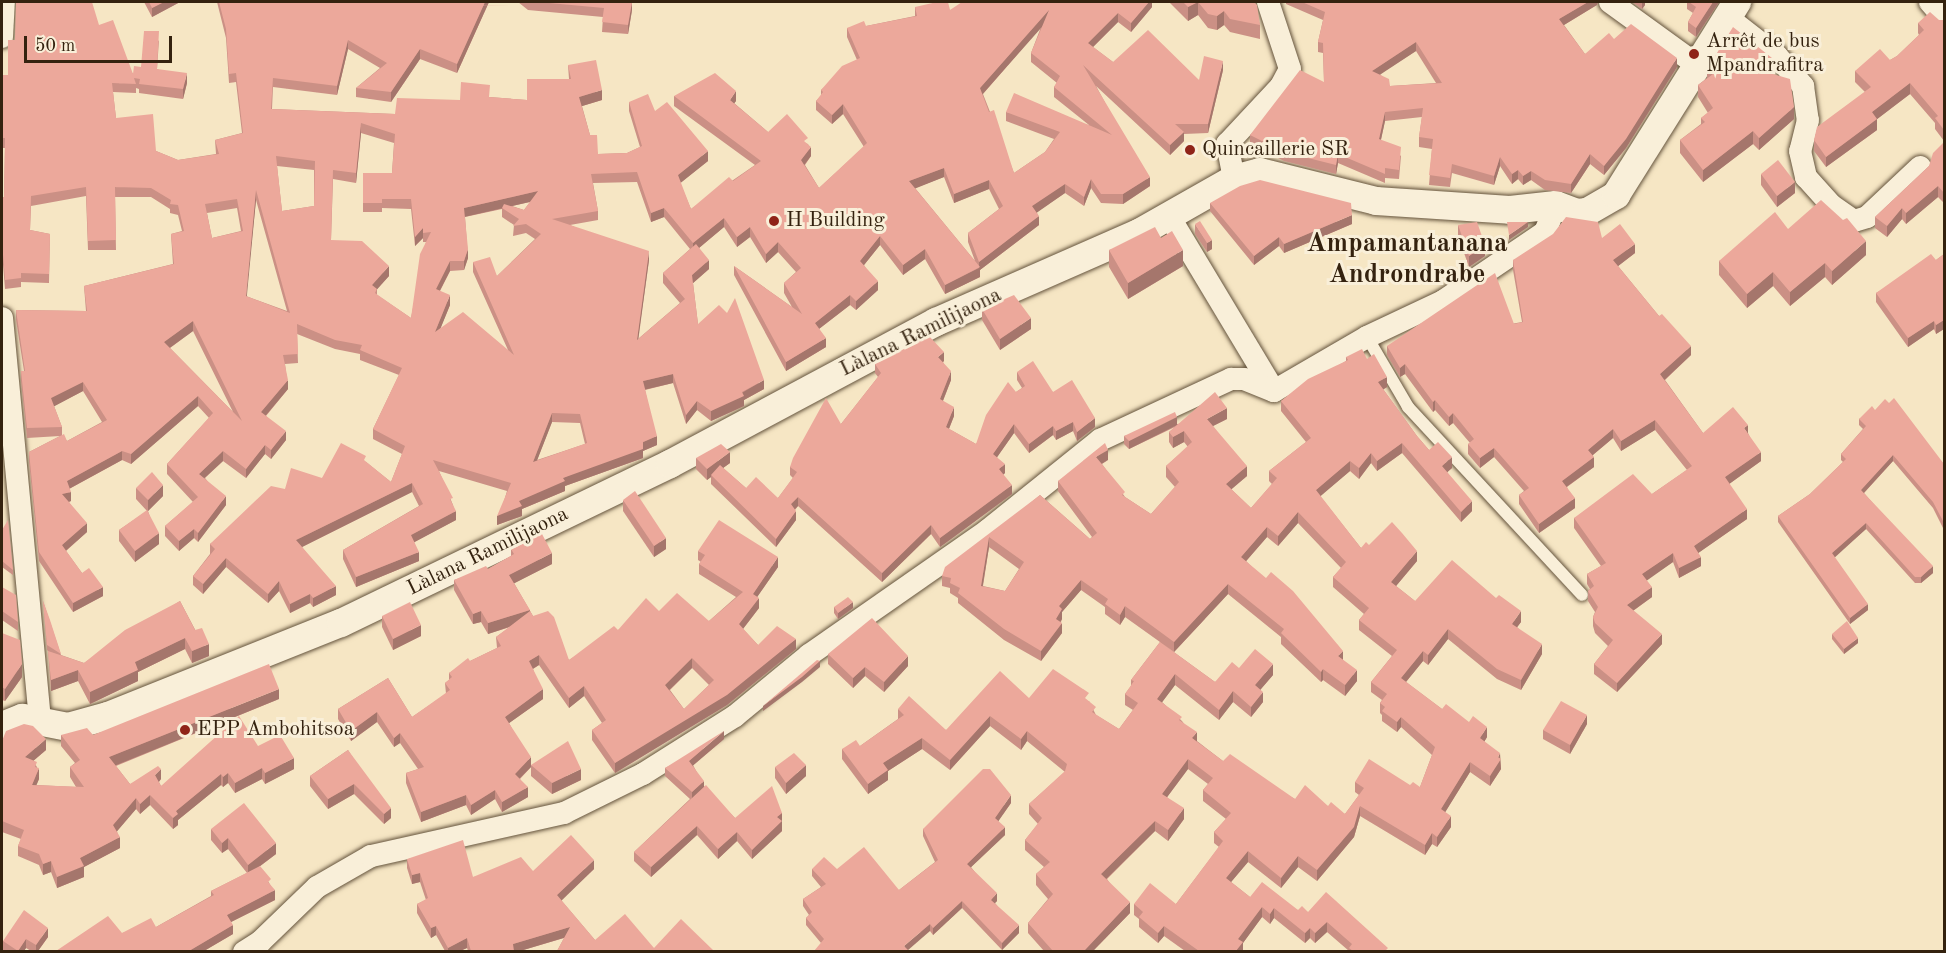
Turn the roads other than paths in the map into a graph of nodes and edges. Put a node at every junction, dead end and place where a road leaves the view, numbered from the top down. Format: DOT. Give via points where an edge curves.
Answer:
graph roads {
  1 [pos="4,2"];
  2 [pos="1268,2"];
  3 [pos="1610,2"];
  4 [pos="1930,2"];
  5 [pos="1732,9"];
  6 [pos="1944,18"];
  7 [pos="2,37"];
  8 [pos="1697,65"];
  9 [pos="1920,167"];
  10 [pos="1234,179"];
  11 [pos="1556,205"];
  12 [pos="1169,216"];
  13 [pos="2,318"];
  14 [pos="1367,337"];
  15 [pos="1274,390"];
  16 [pos="1582,595"];
  17 [pos="40,720"];
  18 [pos="2,726"];
  19 [pos="244,951"];
  1 -- 7 [label="street"];
  2 -- 10 [label="street" via="1290,69 1281,86 1227,144"];
  3 -- 8 [label="street"];
  4 -- 6 [label="street"];
  5 -- 8 [label="street, Làlana Ramilijaona"];
  5 -- 9 [label="street" via="1803,86 1808,120 1800,151 1806,177 1830,205 1854,221 1867,217"];
  8 -- 11 [label="street, Làlana Ramilijaona" via="1616,195 1587,212 1577,213"];
  10 -- 11 [label="street, Làlana Ramilijaona" via="1269,173 1399,203 1510,210"];
  10 -- 12 [label="street, Làlana Ramilijaona"];
  11 -- 14 [label="street" via="1545,232 1443,301"];
  12 -- 15 [label="street"];
  12 -- 17 [label="street, Làlana Ramilijaona" via="1139,233 936,322 670,464 342,623 108,716 68,727"];
  13 -- 17 [label="street"];
  14 -- 15 [label="street"];
  14 -- 16 [label="lane" via="1408,407"];
  15 -- 19 [label="street" via="1244,379 1232,379 1100,440 988,530 809,655 693,745 564,813 371,856 317,887 260,942"];
  17 -- 18 [label="street, Làlana Ramilijaona" via="22,718"];
}
